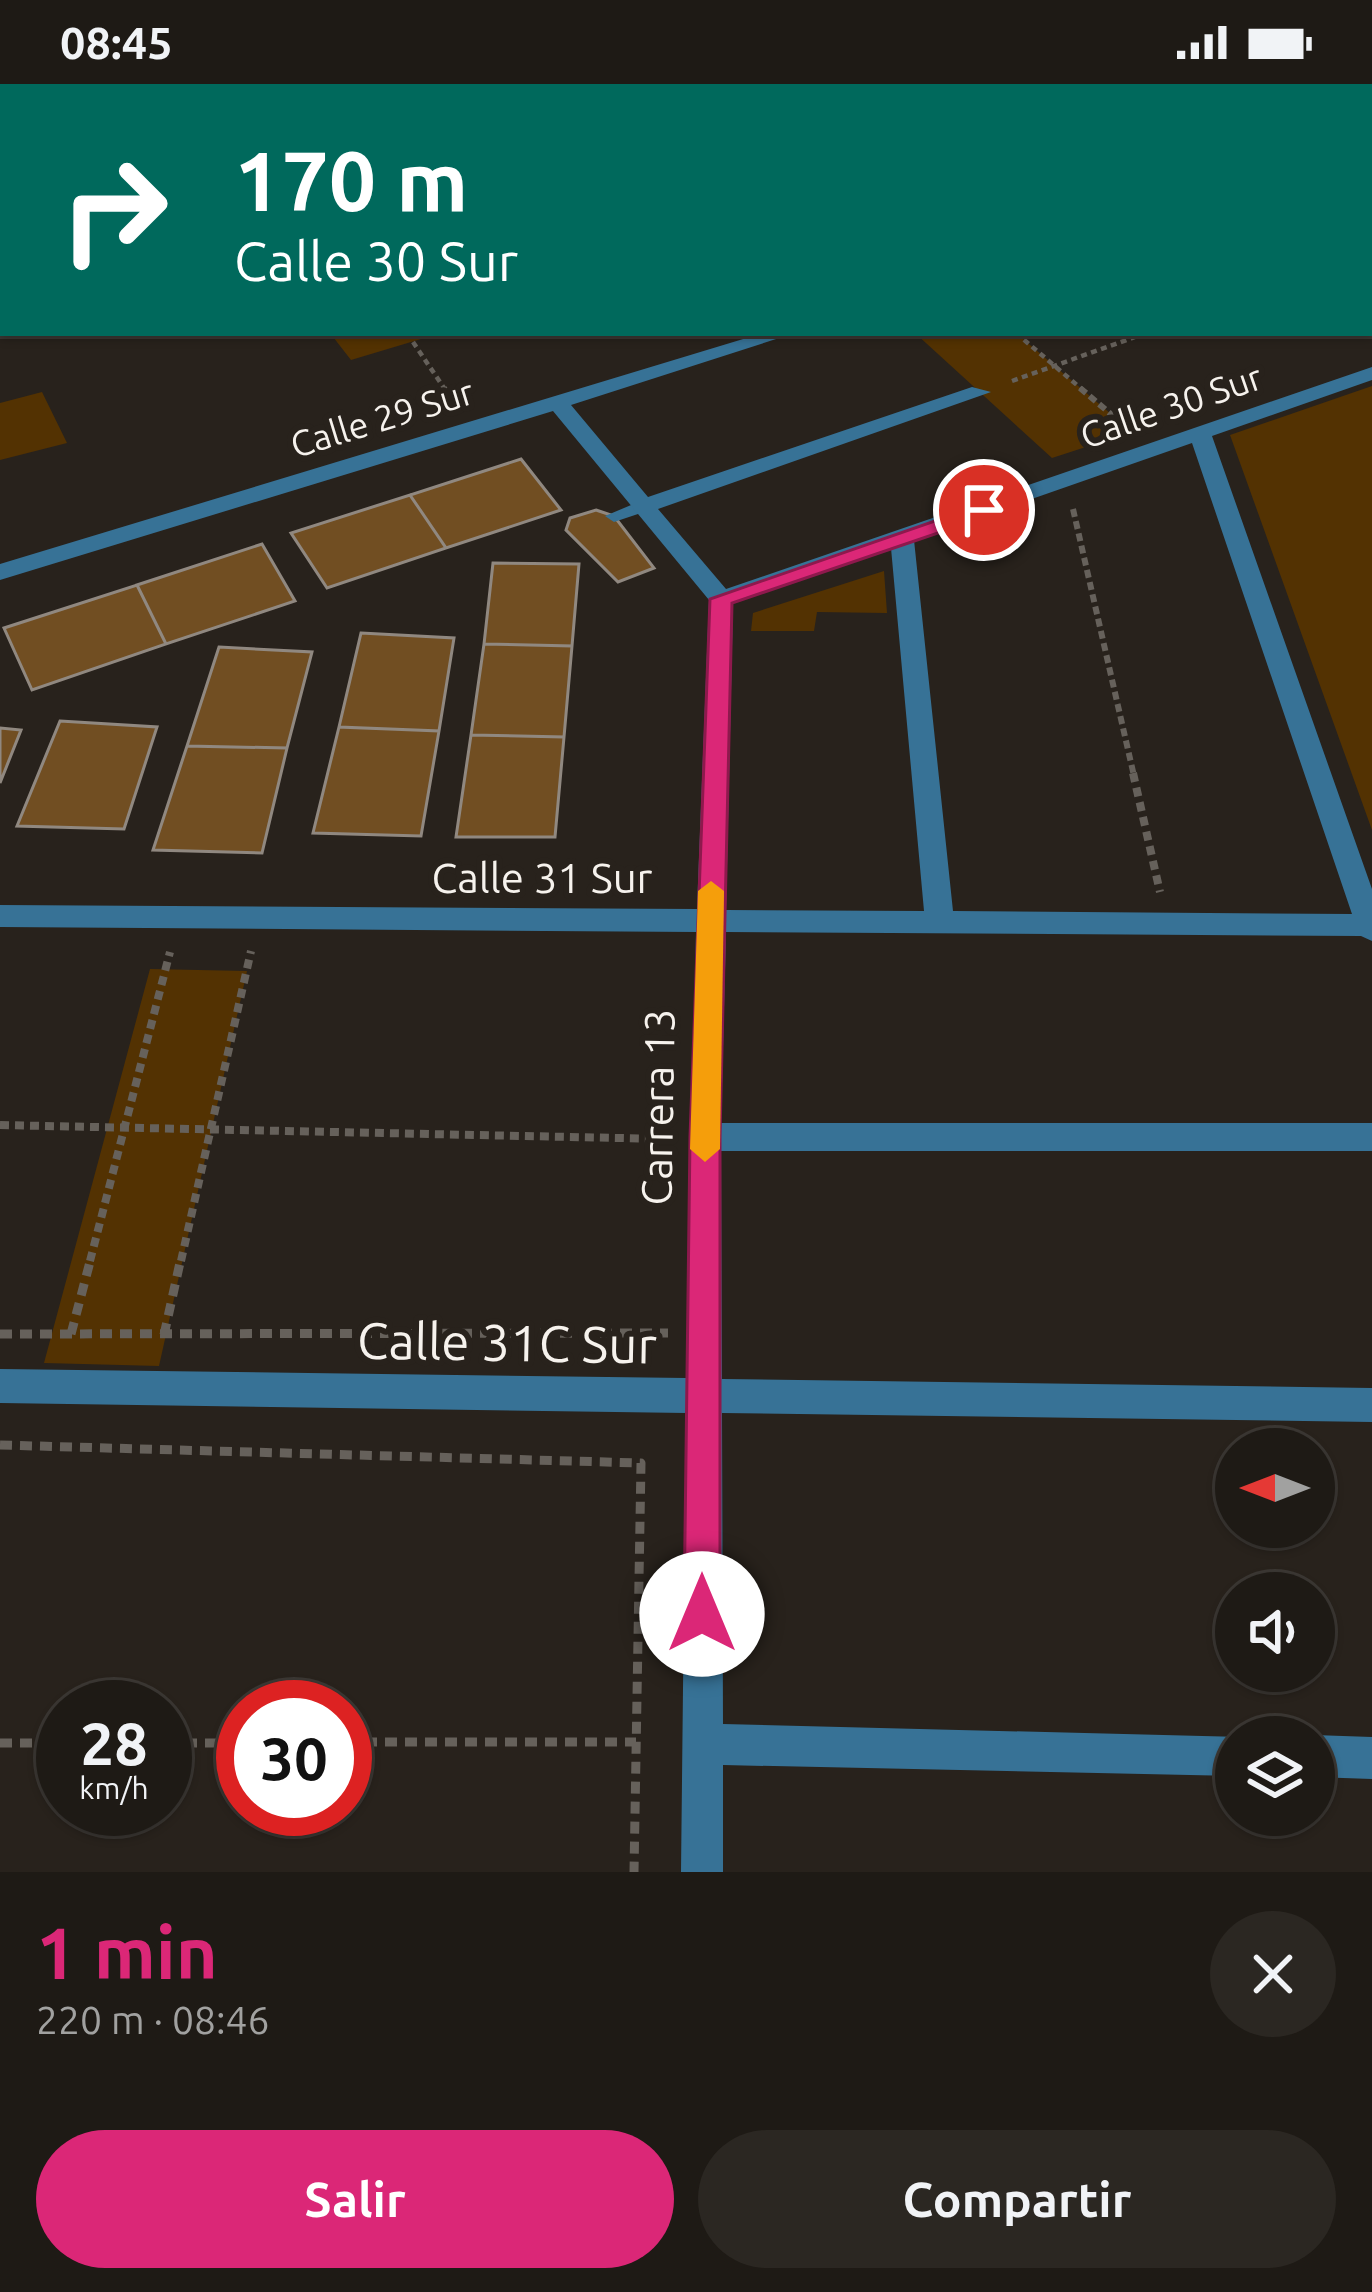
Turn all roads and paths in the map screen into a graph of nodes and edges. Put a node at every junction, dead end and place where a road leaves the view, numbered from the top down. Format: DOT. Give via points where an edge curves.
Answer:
graph roads {
  1 [pos="775,336"];
  2 [pos="1019,336"];
  3 [pos="1138,336"];
  4 [pos="413,342"];
  5 [pos="1055,367"];
  6 [pos="1372,373"];
  7 [pos="980,392"];
  8 [pos="558,403"];
  9 [pos="472,428"];
  10 [pos="1200,433"];
  11 [pos="1154,450"];
  12 [pos="1066,481"];
  13 [pos="643,506"];
  14 [pos="614,516"];
  15 [pos="902,539"];
  16 [pos="0,572"];
  17 [pos="721,599"];
  18 [pos="0,916"];
  19 [pos="710,921"];
  20 [pos="940,922"];
  21 [pos="1167,923"];
  22 [pos="1371,927"];
  23 [pos="171,949"];
  24 [pos="251,951"];
  25 [pos="0,1125"];
  26 [pos="124,1128"];
  27 [pos="208,1132"];
  28 [pos="1372,1137"];
  29 [pos="693,1138"];
  30 [pos="674,1333"];
  31 [pos="0,1334"];
  32 [pos="71,1334"];
  33 [pos="164,1335"];
  34 [pos="0,1386"];
  35 [pos="701,1396"];
  36 [pos="1372,1405"];
  37 [pos="0,1445"];
  38 [pos="372,1742"];
  39 [pos="636,1742"];
  40 [pos="0,1743"];
  41 [pos="36,1743"];
  42 [pos="702,1744"];
  43 [pos="1215,1755"];
  44 [pos="1335,1757"];
  45 [pos="1372,1758"];
  46 [pos="634,1872"];
  47 [pos="702,1872"];
  1 -- 8 [label="street, Calle 29 Sur"];
  2 -- 5 [label="path"];
  3 -- 5 [label="path"];
  4 -- 9 [label="path"];
  5 -- 7 [label="path"];
  5 -- 11 [label="path"];
  6 -- 10 [label="street, Calle 30 Sur"];
  7 -- 13 [label="street"];
  8 -- 9 [label="street, Calle 29 Sur"];
  8 -- 13 [label="street"];
  9 -- 16 [label="street, Calle 29 Sur"];
  10 -- 11 [label="street, Calle 30 Sur"];
  10 -- 22 [label="street"];
  11 -- 12 [label="street, Calle 30 Sur"];
  12 -- 15 [label="street, Calle 30 Sur"];
  12 -- 21 [label="path"];
  13 -- 14 [label="lane"];
  13 -- 17 [label="street"];
  15 -- 17 [label="street, Calle 30 Sur"];
  15 -- 20 [label="street"];
  17 -- 19 [label="street, Carrera 13"];
  18 -- 19 [label="street, Calle 31 Sur"];
  19 -- 20 [label="street, Calle 31 Sur"];
  19 -- 29 [label="street, Carrera 13"];
  20 -- 21 [label="street, Calle 31 Sur"];
  21 -- 22 [label="street, Calle 31 Sur"];
  23 -- 26 [label="path"];
  24 -- 27 [label="path"];
  25 -- 26 [label="path"];
  26 -- 27 [label="path"];
  26 -- 32 [label="path"];
  27 -- 29 [label="path"];
  27 -- 33 [label="path"];
  28 -- 29 [label="street"];
  29 -- 35 [label="street, Carrera 13"];
  30 -- 33 [label="path"];
  31 -- 32 [label="path"];
  32 -- 33 [label="path"];
  34 -- 35 [label="street, Calle 31C Sur"];
  35 -- 36 [label="street, Calle 31C Sur"];
  35 -- 42 [label="street, Carrera 13"];
  37 -- 39 [label="path" via="641,1463"];
  38 -- 39 [label="path"];
  39 -- 46 [label="path"];
  40 -- 41 [label="path"];
  42 -- 43 [label="street"];
  42 -- 47 [label="street, Carrera 13"];
  44 -- 45 [label="street"];
}
